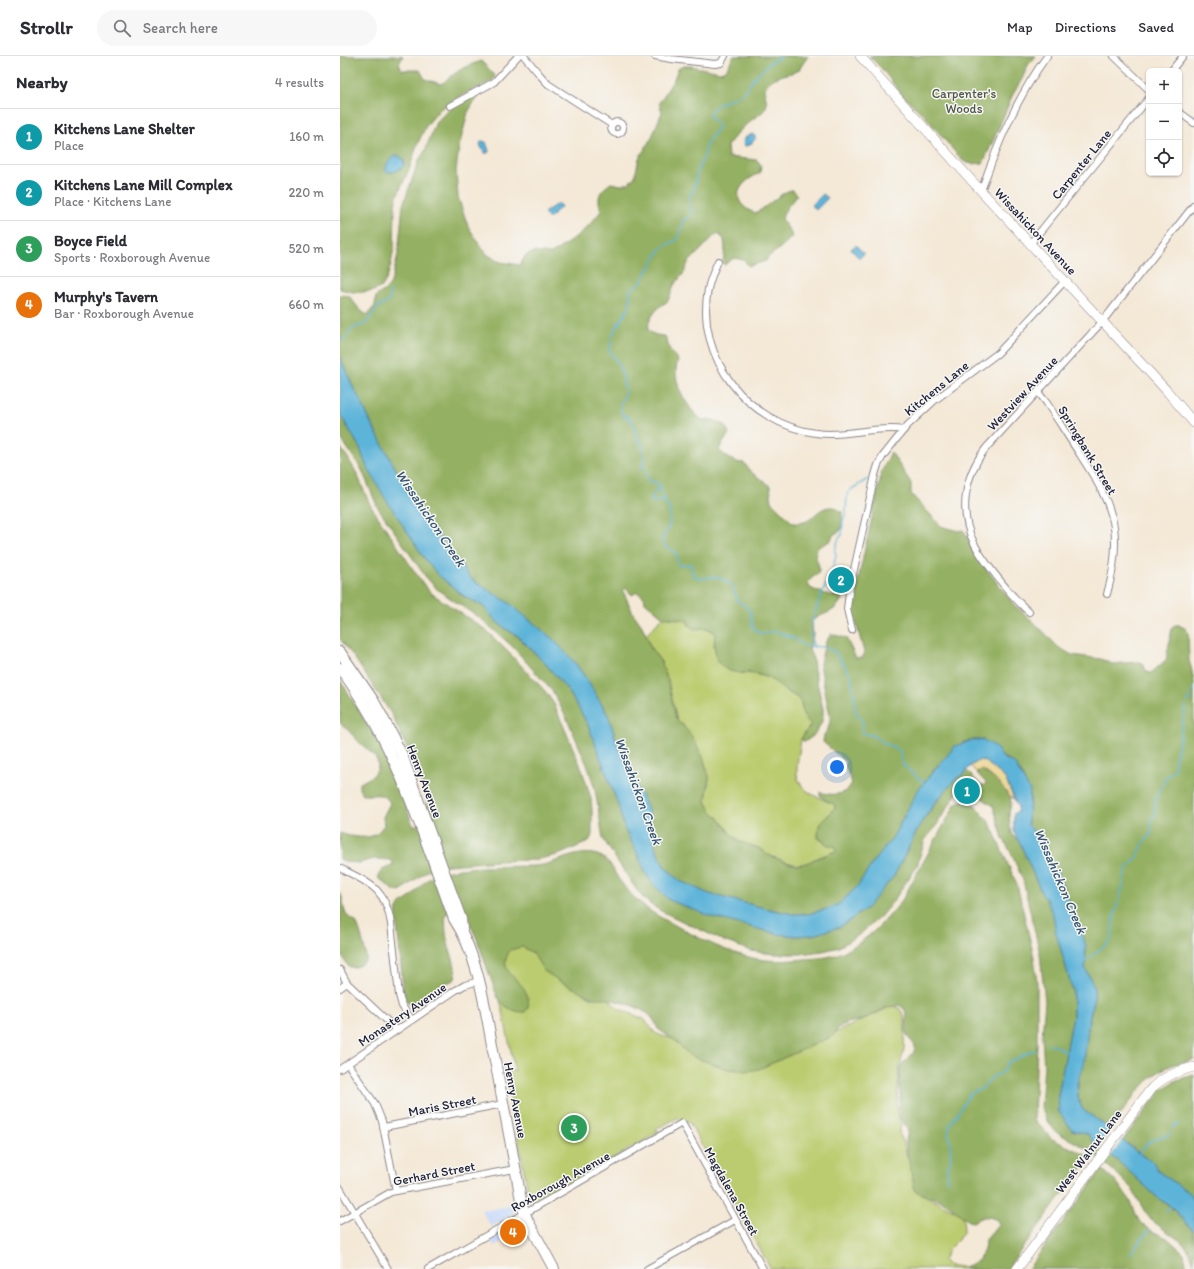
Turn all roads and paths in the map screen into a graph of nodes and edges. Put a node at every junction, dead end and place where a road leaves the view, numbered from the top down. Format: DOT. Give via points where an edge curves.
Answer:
graph roads {
  1 [pos="518,56"];
  2 [pos="524,56"];
  3 [pos="655,56"];
  4 [pos="725,56"];
  5 [pos="860,56"];
  6 [pos="1047,56"];
  7 [pos="1114,56"];
  8 [pos="1183,56"];
  9 [pos="1173,68"];
  10 [pos="1146,87"];
  11 [pos="1146,102"];
  12 [pos="450,106"];
  13 [pos="1182,114"];
  14 [pos="1194,123"];
  15 [pos="612,125"];
  16 [pos="981,191"];
  17 [pos="1194,205"];
  18 [pos="1030,244"];
  19 [pos="718,261"];
  20 [pos="1064,282"];
  21 [pos="1102,322"];
  22 [pos="1038,392"];
  23 [pos="1194,423"];
  24 [pos="904,430"];
  25 [pos="1107,594"];
  26 [pos="1029,612"];
  27 [pos="852,630"];
  28 [pos="340,652"];
  29 [pos="340,668"];
  30 [pos="420,816"];
  31 [pos="340,868"];
  32 [pos="340,970"];
  33 [pos="479,981"];
  34 [pos="347,983"];
  35 [pos="340,988"];
  36 [pos="412,1020"];
  37 [pos="398,1030"];
  38 [pos="348,1064"];
  39 [pos="1194,1067"];
  40 [pos="340,1069"];
  41 [pos="503,1104"];
  42 [pos="682,1124"];
  43 [pos="384,1127"];
  44 [pos="515,1169"];
  45 [pos="340,1188"];
  46 [pos="396,1191"];
  47 [pos="355,1212"];
  48 [pos="525,1213"];
  49 [pos="735,1220"];
  50 [pos="340,1221"];
  51 [pos="388,1269"];
  52 [pos="428,1269"];
  53 [pos="554,1269"];
  54 [pos="647,1269"];
  55 [pos="763,1269"];
  56 [pos="1017,1269"];
  1 -- 12 [label="street" via="494,82"];
  2 -- 15 [label="street" via="548,84"];
  3 -- 4 [label="street" via="715,64 721,63"];
  5 -- 16 [label="street, Wissahickon Avenue"];
  6 -- 16 [label="street" via="1028,83 1014,110"];
  7 -- 10 [label="street"];
  8 -- 9 [label="street"];
  11 -- 18 [label="street, Carpenter Lane"];
  13 -- 14 [label="street"];
  16 -- 18 [label="street, Wissahickon Avenue"];
  17 -- 21 [label="street, Westview Avenue"];
  18 -- 20 [label="street, Wissahickon Avenue"];
  19 -- 24 [label="street" via="707,298 709,334 723,371 752,406 781,424 815,433 836,434 892,428"];
  20 -- 21 [label="street, Wissahickon Avenue"];
  20 -- 24 [label="street, Kitchens Lane" via="998,354 928,405"];
  21 -- 22 [label="street, Westview Avenue"];
  21 -- 23 [label="street, Wissahickon Avenue"];
  22 -- 25 [label="street, Springbank Street" via="1092,474 1109,508 1115,540"];
  22 -- 26 [label="street, Westview Avenue" via="979,458 968,480 965,505 967,523 978,551 1010,594"];
  24 -- 27 [label="street, Kitchens Lane" via="883,456 876,470 849,592 847,610"];
  28 -- 30 [label="main road, Henry Avenue" via="383,718 404,762"];
  29 -- 30 [label="main road, Henry Avenue" via="380,731"];
  30 -- 33 [label="main road, Henry Avenue"];
  31 -- 36 [label="street" via="369,882 382,896 390,914 398,995"];
  32 -- 34 [label="street"];
  33 -- 36 [label="street, Monastery Avenue" via="461,987"];
  33 -- 41 [label="main road, Henry Avenue"];
  34 -- 35 [label="street"];
  34 -- 37 [label="street"];
  36 -- 37 [label="street, Monastery Avenue"];
  37 -- 38 [label="street, Monastery Avenue"];
  38 -- 40 [label="street, Monastery Avenue"];
  38 -- 43 [label="street" via="375,1104"];
  39 -- 56 [label="street, West Walnut Lane" via="1172,1074 1150,1090"];
  41 -- 43 [label="street, Maris Street"];
  41 -- 44 [label="main road, Henry Avenue"];
  42 -- 48 [label="street, Roxborough Avenue"];
  42 -- 49 [label="street, Magdalena Street"];
  43 -- 46 [label="street"];
  44 -- 46 [label="street, Gerhard Street"];
  44 -- 48 [label="main road, Henry Avenue"];
  45 -- 47 [label="street"];
  46 -- 47 [label="street, Gerhard Street"];
  47 -- 50 [label="street, Gerhard Street"];
  47 -- 51 [label="street"];
  48 -- 52 [label="street, Roxborough Avenue"];
  48 -- 53 [label="main road, Henry Avenue"];
  49 -- 54 [label="street"];
  49 -- 55 [label="street, Magdalena Street"];
}
